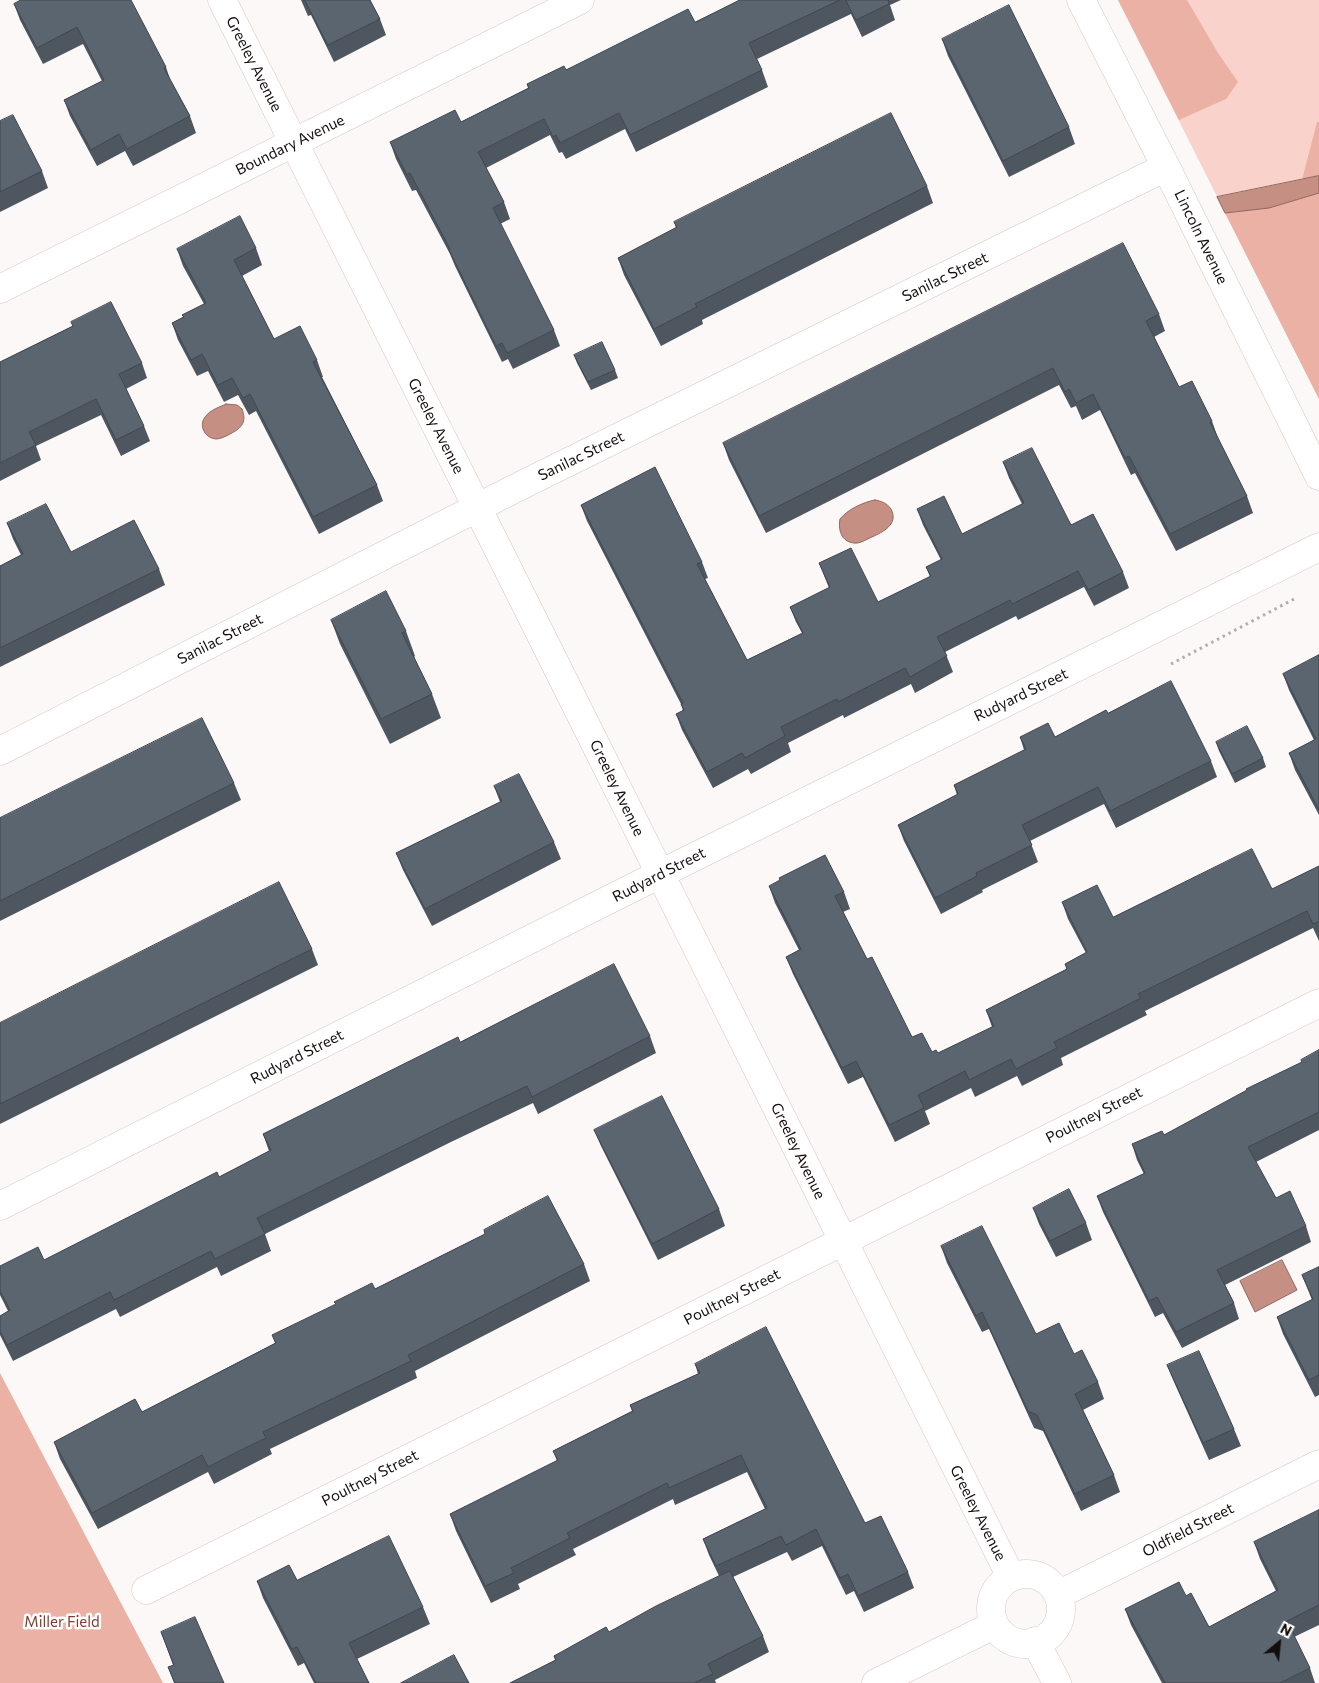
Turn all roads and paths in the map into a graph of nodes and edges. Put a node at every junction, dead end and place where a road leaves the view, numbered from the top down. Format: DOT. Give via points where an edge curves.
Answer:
graph roads {
  1 [pos="222,0"];
  2 [pos="580,0"];
  3 [pos="1081,0"];
  4 [pos="294,143"];
  5 [pos="1166,167"];
  6 [pos="0,289"];
  7 [pos="1319,476"];
  8 [pos="477,508"];
  9 [pos="1319,547"];
  10 [pos="1298,597"];
  11 [pos="1171,664"];
  12 [pos="0,751"];
  13 [pos="660,874"];
  14 [pos="1319,1003"];
  15 [pos="0,1206"];
  16 [pos="842,1241"];
  17 [pos="1319,1464"];
  18 [pos="1010,1577"];
  19 [pos="146,1590"];
  20 [pos="1058,1595"];
  21 [pos="994,1625"];
  22 [pos="1035,1640"];
  23 [pos="876,1683"];
  24 [pos="1057,1683"];
  1 -- 4 [label="street, Greeley Avenue"];
  2 -- 4 [label="street, Boundary Avenue"];
  3 -- 5 [label="street, Lincoln Avenue"];
  4 -- 6 [label="street, Boundary Avenue"];
  4 -- 8 [label="street, Greeley Avenue"];
  5 -- 7 [label="street, Lincoln Avenue"];
  5 -- 8 [label="street, Sanilac Street"];
  8 -- 12 [label="street, Sanilac Street"];
  8 -- 13 [label="street, Greeley Avenue"];
  9 -- 13 [label="street, Rudyard Street"];
  10 -- 11 [label="path"];
  13 -- 15 [label="street, Rudyard Street"];
  13 -- 16 [label="street, Greeley Avenue"];
  14 -- 16 [label="street, Poultney Street"];
  16 -- 18 [label="street, Greeley Avenue"];
  16 -- 19 [label="street, Poultney Street"];
  17 -- 20 [label="street, Oldfield Street"];
  18 -- 20 [label="street" via="1033,1574 1052,1586"];
  18 -- 21 [label="street" via="995,1593 991,1603"];
  20 -- 22 [label="street" via="1059,1618 1054,1629 1044,1638"];
  21 -- 22 [label="street" via="1012,1641 1023,1644"];
  21 -- 23 [label="street"];
  22 -- 24 [label="street"];
}
